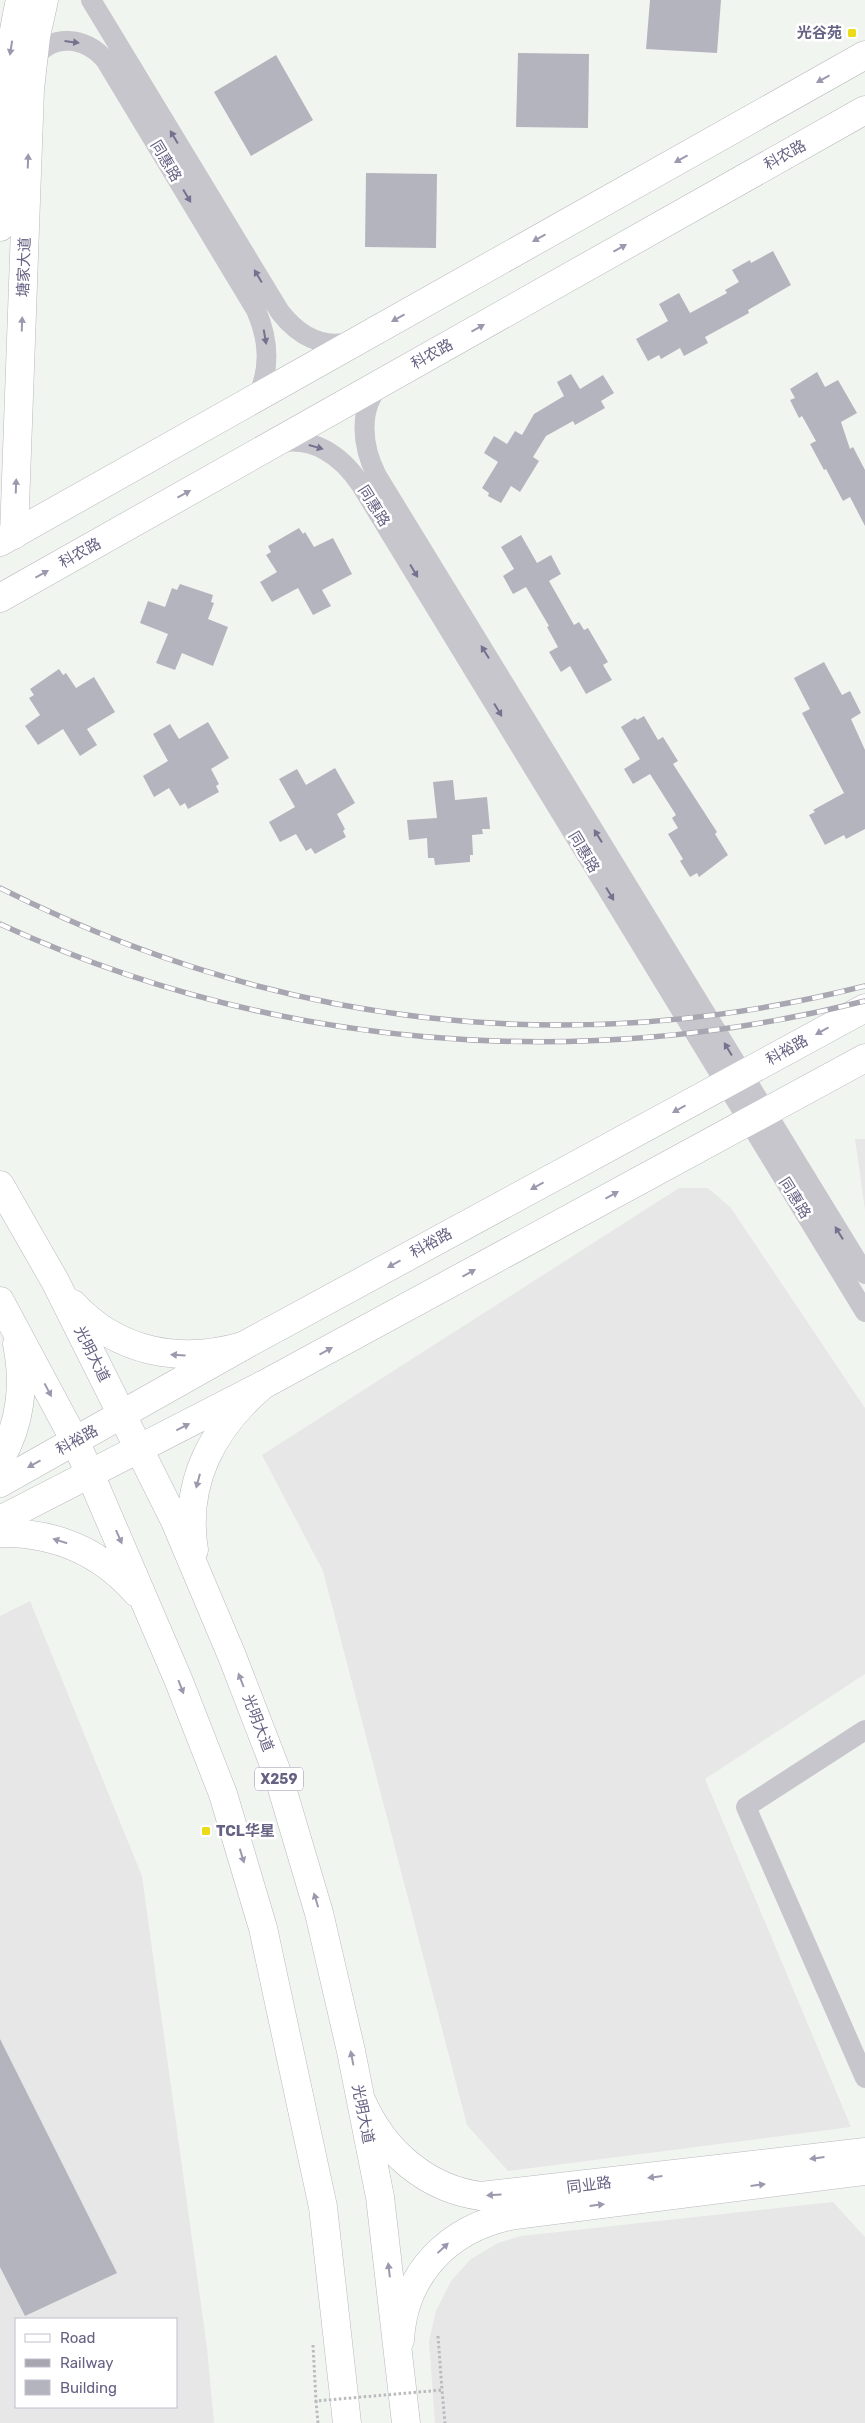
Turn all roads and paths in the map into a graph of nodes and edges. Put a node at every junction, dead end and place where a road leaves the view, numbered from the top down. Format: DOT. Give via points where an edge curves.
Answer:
graph roads {
  1 [pos="20,0"];
  2 [pos="44,0"];
  3 [pos="91,0"];
  4 [pos="865,55"];
  5 [pos="33,62"];
  6 [pos="865,110"];
  7 [pos="0,227"];
  8 [pos="362,338"];
  9 [pos="384,381"];
  10 [pos="257,398"];
  11 [pos="268,446"];
  12 [pos="7,539"];
  13 [pos="0,598"];
  14 [pos="865,1008"];
  15 [pos="865,1058"];
  16 [pos="734,1079"];
  17 [pos="757,1117"];
  18 [pos="0,1185"];
  19 [pos="865,1274"];
  20 [pos="55,1281"];
  21 [pos="2,1305"];
  22 [pos="865,1312"];
  23 [pos="243,1346"];
  24 [pos="263,1385"];
  25 [pos="122,1414"];
  26 [pos="75,1441"];
  27 [pos="139,1449"];
  28 [pos="0,1459"];
  29 [pos="90,1474"];
  30 [pos="0,1483"];
  31 [pos="0,1520"];
  32 [pos="0,1533"];
  33 [pos="203,1587"];
  34 [pos="151,1613"];
  35 [pos="865,1730"];
  36 [pos="865,2078"];
  37 [pos="359,2092"];
  38 [pos="865,2152"];
  39 [pos="865,2171"];
  40 [pos="438,2336"];
  41 [pos="313,2345"];
  42 [pos="399,2354"];
  43 [pos="442,2390"];
  44 [pos="316,2401"];
  45 [pos="318,2423"];
  46 [pos="347,2423"];
  47 [pos="406,2423"];
  48 [pos="445,2423"];
  1 -- 7 [label="main road, 塘家大道, one-way" via="5,90"];
  2 -- 5 [label="main road, 塘家大道"];
  8 -- 3 [label="street, one-way" via="340,343 318,341 297,331 288,322"];
  4 -- 8 [label="main road, one-way"];
  5 -- 10 [label="street, 同惠路, one-way" via="37,54 50,44 67,41 94,48 106,61 260,318 267,344 267,363"];
  12 -- 5 [label="main road, 塘家大道, one-way"];
  9 -- 6 [label="main road, 科农路, one-way"];
  8 -- 10 [label="main road"];
  9 -- 11 [label="main road, 科农路"];
  16 -- 9 [label="street, 同惠路, one-way" via="372,465 366,445 366,414 372,395"];
  10 -- 12 [label="main road"];
  13 -- 11 [label="main road, 科农路, one-way"];
  11 -- 16 [label="street, 同惠路, one-way" via="288,442 314,446 334,454 352,471"];
  14 -- 16 [label="main road, 科裕路, one-way"];
  15 -- 17 [label="main road"];
  16 -- 17 [label="street, 同惠路"];
  16 -- 23 [label="main road, 科裕路, one-way"];
  19 -- 17 [label="street, 同惠路, one-way"];
  17 -- 22 [label="street, 同惠路"];
  24 -- 17 [label="main road, one-way"];
  18 -- 20 [label="main road, 光明大道 / X259"];
  23 -- 20 [label="main road, one-way" via="205,1355 147,1350 111,1335 95,1324"];
  20 -- 25 [label="main road, 光明大道 / X259"];
  21 -- 26 [label="main road, one-way"];
  21 -- 28 [label="main road" via="18,1345 21,1383 16,1421"];
  23 -- 25 [label="main road, 科裕路"];
  27 -- 24 [label="main road, one-way"];
  24 -- 33 [label="main road, one-way" via="220,1429 198,1479 192,1527"];
  25 -- 26 [label="main road, 科裕路"];
  25 -- 27 [label="main road, 光明大道 / X259"];
  26 -- 29 [label="main road"];
  26 -- 30 [label="main road, 科裕路, one-way"];
  27 -- 29 [label="main road"];
  27 -- 33 [label="main road, 光明大道 / X259"];
  29 -- 31 [label="main road"];
  29 -- 34 [label="main road, one-way"];
  34 -- 32 [label="main road, one-way" via="125,1580 93,1555 56,1539"];
  37 -- 33 [label="main road, 光明大道 / X259, one-way" via="320,1913 278,1775"];
  34 -- 46 [label="main road, one-way" via="223,1794 263,1928 323,2207"];
  35 -- 36 [label="street" via="746,1807"];
  38 -- 37 [label="main road, 同业路, one-way" via="480,2196 438,2184 410,2166 376,2128"];
  42 -- 37 [label="main road, 光明大道 / X259, one-way" via="380,2197"];
  42 -- 39 [label="main road, 同业路, one-way" via="404,2309 423,2271 449,2242 479,2225 515,2215"];
  40 -- 43 [label="path"];
  41 -- 44 [label="path"];
  42 -- 47 [label="main road, 光明大道 / X259"];
  43 -- 44 [label="path, bridge"];
  43 -- 48 [label="path, bridge"];
  44 -- 45 [label="path, bridge"];
}
